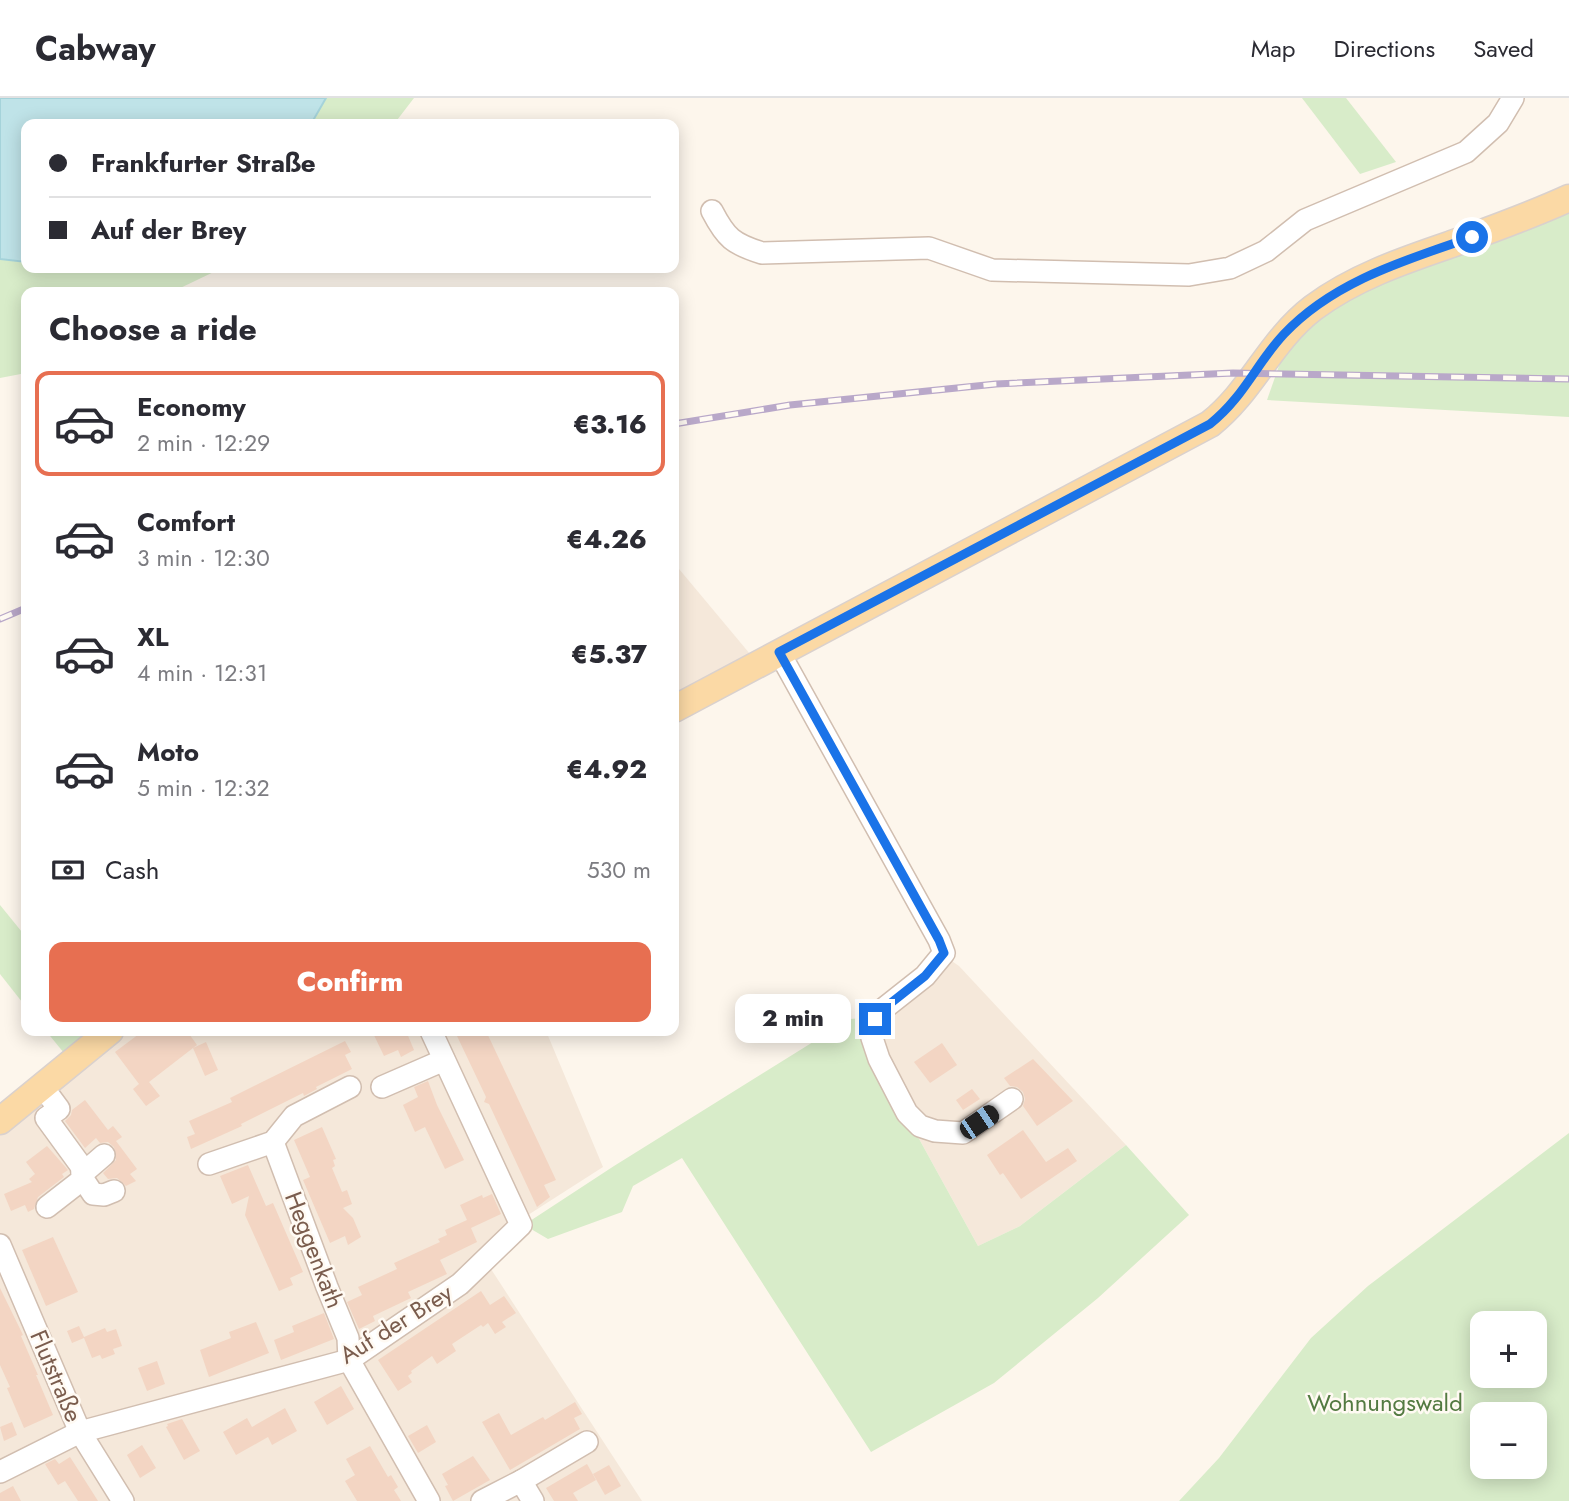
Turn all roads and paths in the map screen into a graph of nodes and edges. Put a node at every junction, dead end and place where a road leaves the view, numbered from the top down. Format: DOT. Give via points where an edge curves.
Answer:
graph roads {
  1 [pos="1513,98"];
  2 [pos="1569,198"];
  3 [pos="712,211"];
  4 [pos="779,652"];
  5 [pos="679,706"];
  6 [pos="104,1036"];
  7 [pos="433,1036"];
  8 [pos="444,1060"];
  9 [pos="43,1086"];
  10 [pos="350,1087"];
  11 [pos="382,1087"];
  12 [pos="1012,1099"];
  13 [pos="0,1121"];
  14 [pos="273,1142"];
  15 [pos="104,1155"];
  16 [pos="209,1164"];
  17 [pos="82,1176"];
  18 [pos="114,1191"];
  19 [pos="47,1207"];
  20 [pos="0,1245"];
  21 [pos="349,1360"];
  22 [pos="80,1432"];
  23 [pos="587,1442"];
  24 [pos="0,1472"];
  25 [pos="521,1480"];
  26 [pos="123,1501"];
  27 [pos="429,1501"];
  28 [pos="482,1501"];
  29 [pos="533,1501"];
  1 -- 3 [label="street" via="1498,123 1466,152 1305,220 1266,251 1230,268 1189,275 992,270 929,248 762,253 739,246"];
  2 -- 4 [label="main road" via="1349,285 1313,308 1286,333 1236,400 1210,424"];
  4 -- 5 [label="main road"];
  4 -- 12 [label="street" via="944,953 875,1019 872,1038 879,1059 907,1113 920,1126 962,1133"];
  6 -- 9 [label="main road"];
  7 -- 8 [label="street, Auf der Brey"];
  8 -- 11 [label="street"];
  8 -- 21 [label="street, Auf der Brey" via="521,1226 460,1284"];
  9 -- 13 [label="main road"];
  9 -- 17 [label="street" via="60,1109 46,1118 81,1166"];
  10 -- 14 [label="street" via="294,1116"];
  14 -- 16 [label="street"];
  14 -- 21 [label="street, Heggenkath" via="348,1338"];
  15 -- 17 [label="street"];
  17 -- 18 [label="street" via="93,1194"];
  17 -- 19 [label="street"];
  20 -- 22 [label="street, Flutstraße"];
  21 -- 22 [label="street, Auf der Brey"];
  21 -- 27 [label="street, Heggenkath"];
  22 -- 24 [label="street, Auf der Brey"];
  22 -- 26 [label="street, Flutstraße"];
  23 -- 25 [label="street"];
  25 -- 28 [label="street"];
  25 -- 29 [label="street"];
}
